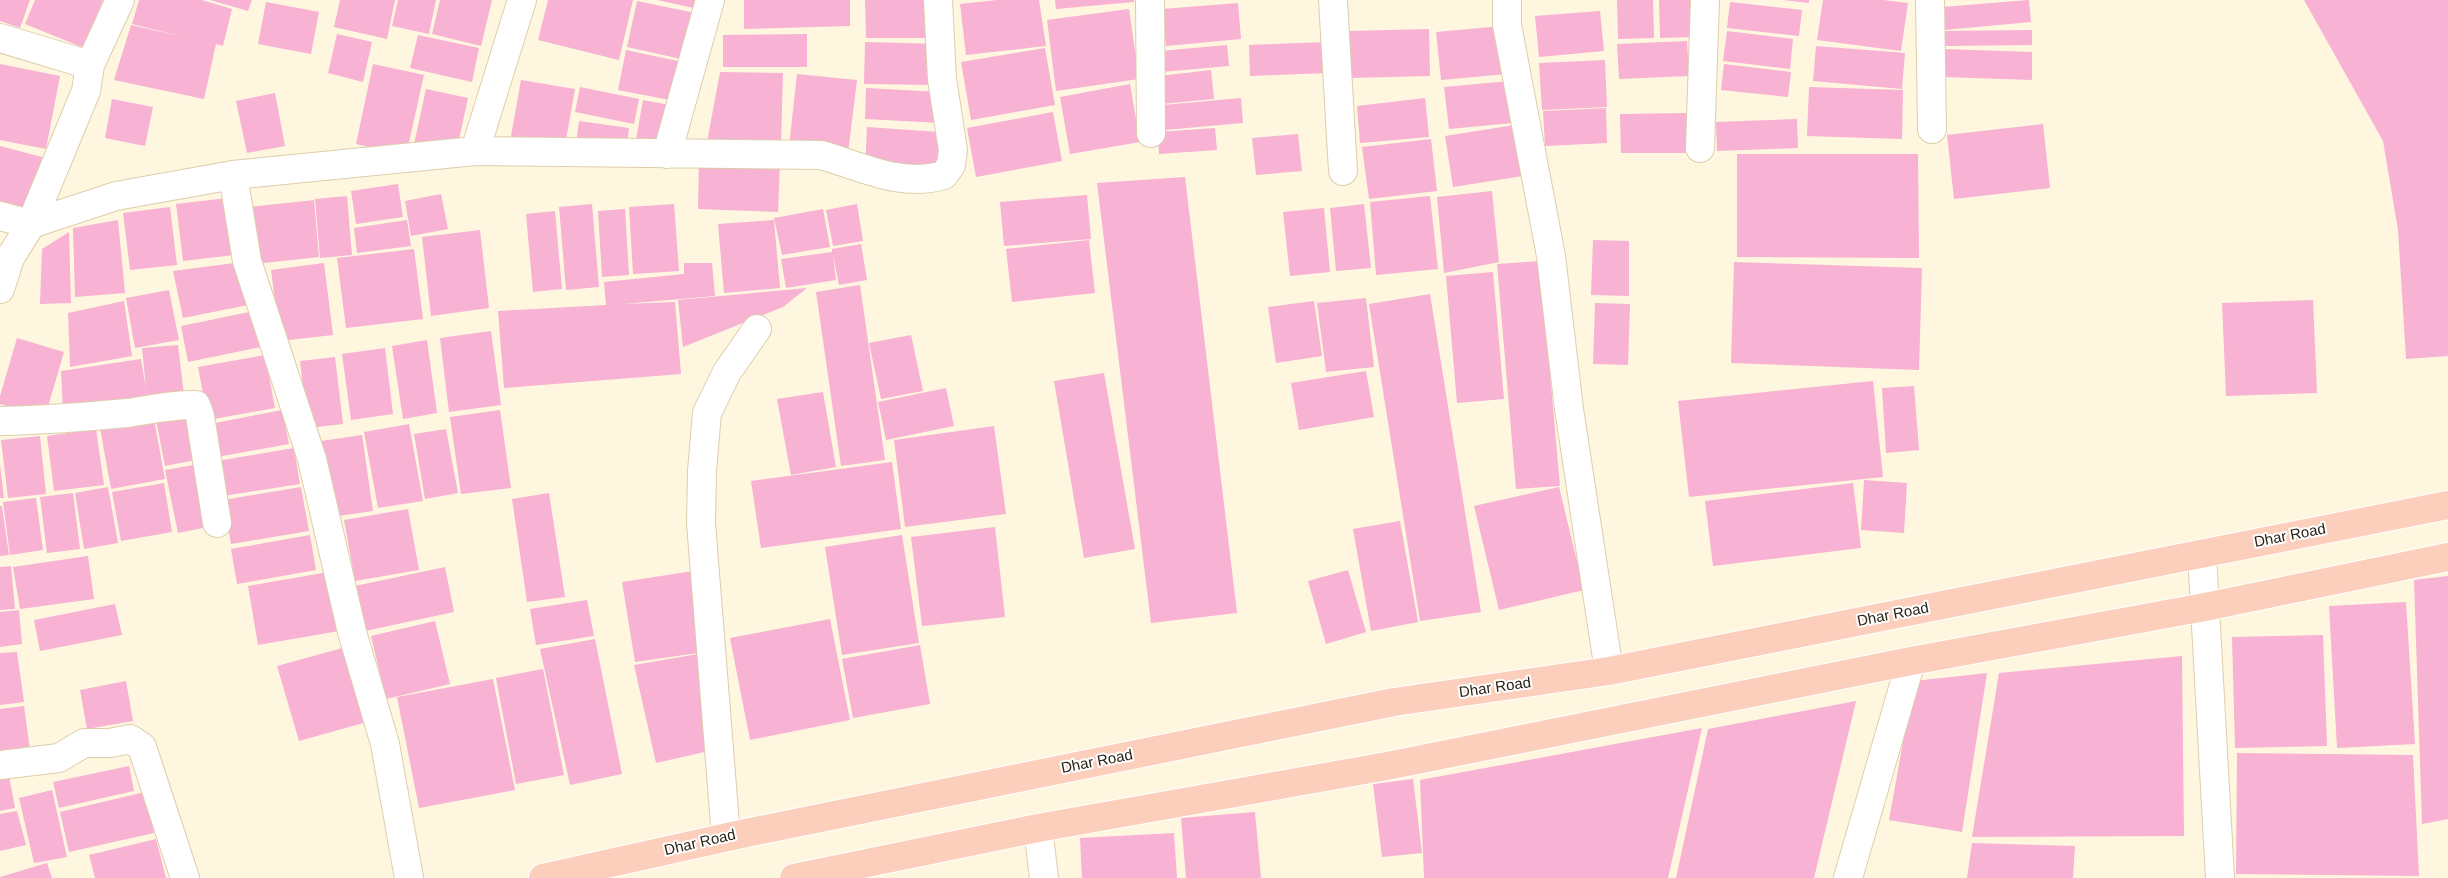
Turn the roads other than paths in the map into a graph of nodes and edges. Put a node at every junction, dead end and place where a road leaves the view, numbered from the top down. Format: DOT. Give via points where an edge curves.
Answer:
graph roads {
  1 [pos="120,0"];
  2 [pos="522,0"];
  3 [pos="710,0"];
  4 [pos="938,0"];
  5 [pos="1150,0"];
  6 [pos="1333,0"];
  7 [pos="1506,0"];
  8 [pos="1705,0"];
  9 [pos="1930,0"];
  10 [pos="0,38"];
  11 [pos="90,65"];
  12 [pos="1932,129"];
  13 [pos="1151,133"];
  14 [pos="1700,148"];
  15 [pos="475,151"];
  16 [pos="667,154"];
  17 [pos="1343,171"];
  18 [pos="233,176"];
  19 [pos="0,216"];
  20 [pos="31,224"];
  21 [pos="0,288"];
  22 [pos="757,329"];
  23 [pos="0,421"];
  24 [pos="2448,505"];
  25 [pos="217,523"];
  26 [pos="2202,554"];
  27 [pos="2448,557"];
  28 [pos="2205,607"];
  29 [pos="1911,661"];
  30 [pos="1609,671"];
  31 [pos="0,765"];
  32 [pos="1038,828"];
  33 [pos="726,837"];
  34 [pos="185,878"];
  35 [pos="409,878"];
  36 [pos="543,878"];
  37 [pos="794,878"];
  38 [pos="1044,878"];
  39 [pos="1848,878"];
  40 [pos="2220,878"];
  1 -- 11 [label="street"];
  2 -- 15 [label="street"];
  3 -- 16 [label="street"];
  4 -- 16 [label="street" via="942,79 952,150 951,165 944,176 905,179 865,171 820,155"];
  5 -- 13 [label="street"];
  6 -- 17 [label="street"];
  7 -- 30 [label="street" via="1507,25 1550,256 1569,408"];
  8 -- 14 [label="street"];
  9 -- 12 [label="street"];
  10 -- 11 [label="street"];
  11 -- 20 [label="street" via="86,91"];
  15 -- 16 [label="street"];
  15 -- 18 [label="street"];
  18 -- 20 [label="street" via="116,196"];
  18 -- 35 [label="street" via="247,261 312,459 352,632 385,744"];
  19 -- 20 [label="street"];
  20 -- 21 [label="street" via="10,258"];
  22 -- 33 [label="street" via="727,372 707,412 702,471 701,523"];
  23 -- 25 [label="street" via="58,420 178,404 196,405"];
  24 -- 26 [label="main road, Dhar Road"];
  26 -- 28 [label="street"];
  26 -- 30 [label="main road, Dhar Road"];
  27 -- 28 [label="main road"];
  28 -- 29 [label="main road"];
  28 -- 40 [label="street"];
  29 -- 32 [label="main road" via="1387,766"];
  29 -- 39 [label="street"];
  30 -- 33 [label="main road, Dhar Road" via="1394,702"];
  31 -- 34 [label="street" via="59,758 84,743 130,739 142,747"];
  32 -- 37 [label="main road"];
  32 -- 38 [label="street"];
  33 -- 36 [label="main road, Dhar Road"];
}
